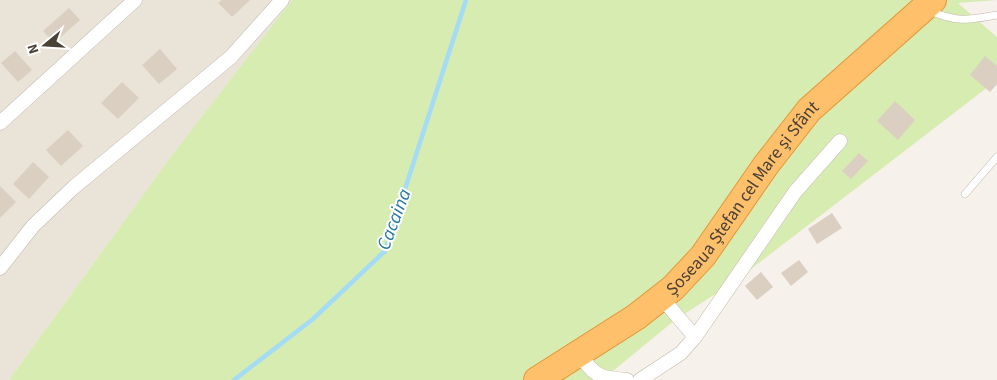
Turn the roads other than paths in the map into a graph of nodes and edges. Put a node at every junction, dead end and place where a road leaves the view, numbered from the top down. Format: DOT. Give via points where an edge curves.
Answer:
graph roads {
  1 [pos="135,0"];
  2 [pos="282,0"];
  3 [pos="929,4"];
  4 [pos="997,15"];
  5 [pos="0,123"];
  6 [pos="840,141"];
  7 [pos="997,157"];
  8 [pos="965,194"];
  9 [pos="0,268"];
  10 [pos="661,297"];
  11 [pos="695,337"];
  12 [pos="579,353"];
  13 [pos="537,380"];
  14 [pos="627,380"];
  15 [pos="640,380"];
  1 -- 5 [label="street"];
  2 -- 9 [label="street" via="230,57 74,187 33,226"];
  3 -- 4 [label="lane" via="951,20"];
  3 -- 10 [label="highway, Șoseaua Ștefan cel Mare și Sfânt" via="809,110 702,256"];
  6 -- 11 [label="street" via="795,192"];
  7 -- 8 [label="lane"];
  10 -- 11 [label="street"];
  10 -- 12 [label="highway, Șoseaua Ștefan cel Mare și Sfânt"];
  11 -- 15 [label="street" via="675,358"];
  12 -- 13 [label="highway, Șoseaua Ștefan cel Mare și Sfânt"];
  12 -- 14 [label="street" via="594,374"];
}
